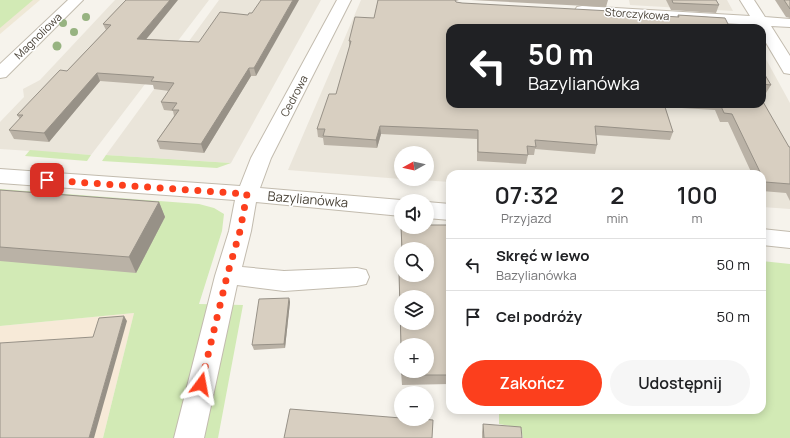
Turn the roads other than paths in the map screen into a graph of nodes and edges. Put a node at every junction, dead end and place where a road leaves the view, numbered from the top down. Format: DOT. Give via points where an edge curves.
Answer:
graph roads {
  1 [pos="76,0"];
  2 [pos="344,0"];
  3 [pos="747,0"];
  4 [pos="566,10"];
  5 [pos="761,22"];
  6 [pos="790,23"];
  7 [pos="766,30"];
  8 [pos="790,69"];
  9 [pos="0,73"];
  10 [pos="0,176"];
  11 [pos="247,194"];
  12 [pos="394,207"];
  13 [pos="434,211"];
  14 [pos="446,212"];
  15 [pos="766,238"];
  16 [pos="790,240"];
  17 [pos="227,276"];
  18 [pos="358,277"];
  19 [pos="189,438"];
  1 -- 9 [label="street, Magnoliowa"];
  2 -- 11 [label="street, Cedrowa" via="261,158"];
  3 -- 5 [label="street"];
  4 -- 5 [label="street, Storczykowa"];
  5 -- 6 [label="street, Storczykowa"];
  7 -- 8 [label="street"];
  10 -- 11 [label="street, Bazylianówka"];
  11 -- 12 [label="street, Bazylianówka"];
  11 -- 17 [label="street, Cedrowa"];
  13 -- 14 [label="street"];
  15 -- 16 [label="street"];
  17 -- 18 [label="street" via="284,281"];
  17 -- 19 [label="street, Cedrowa"];
}
